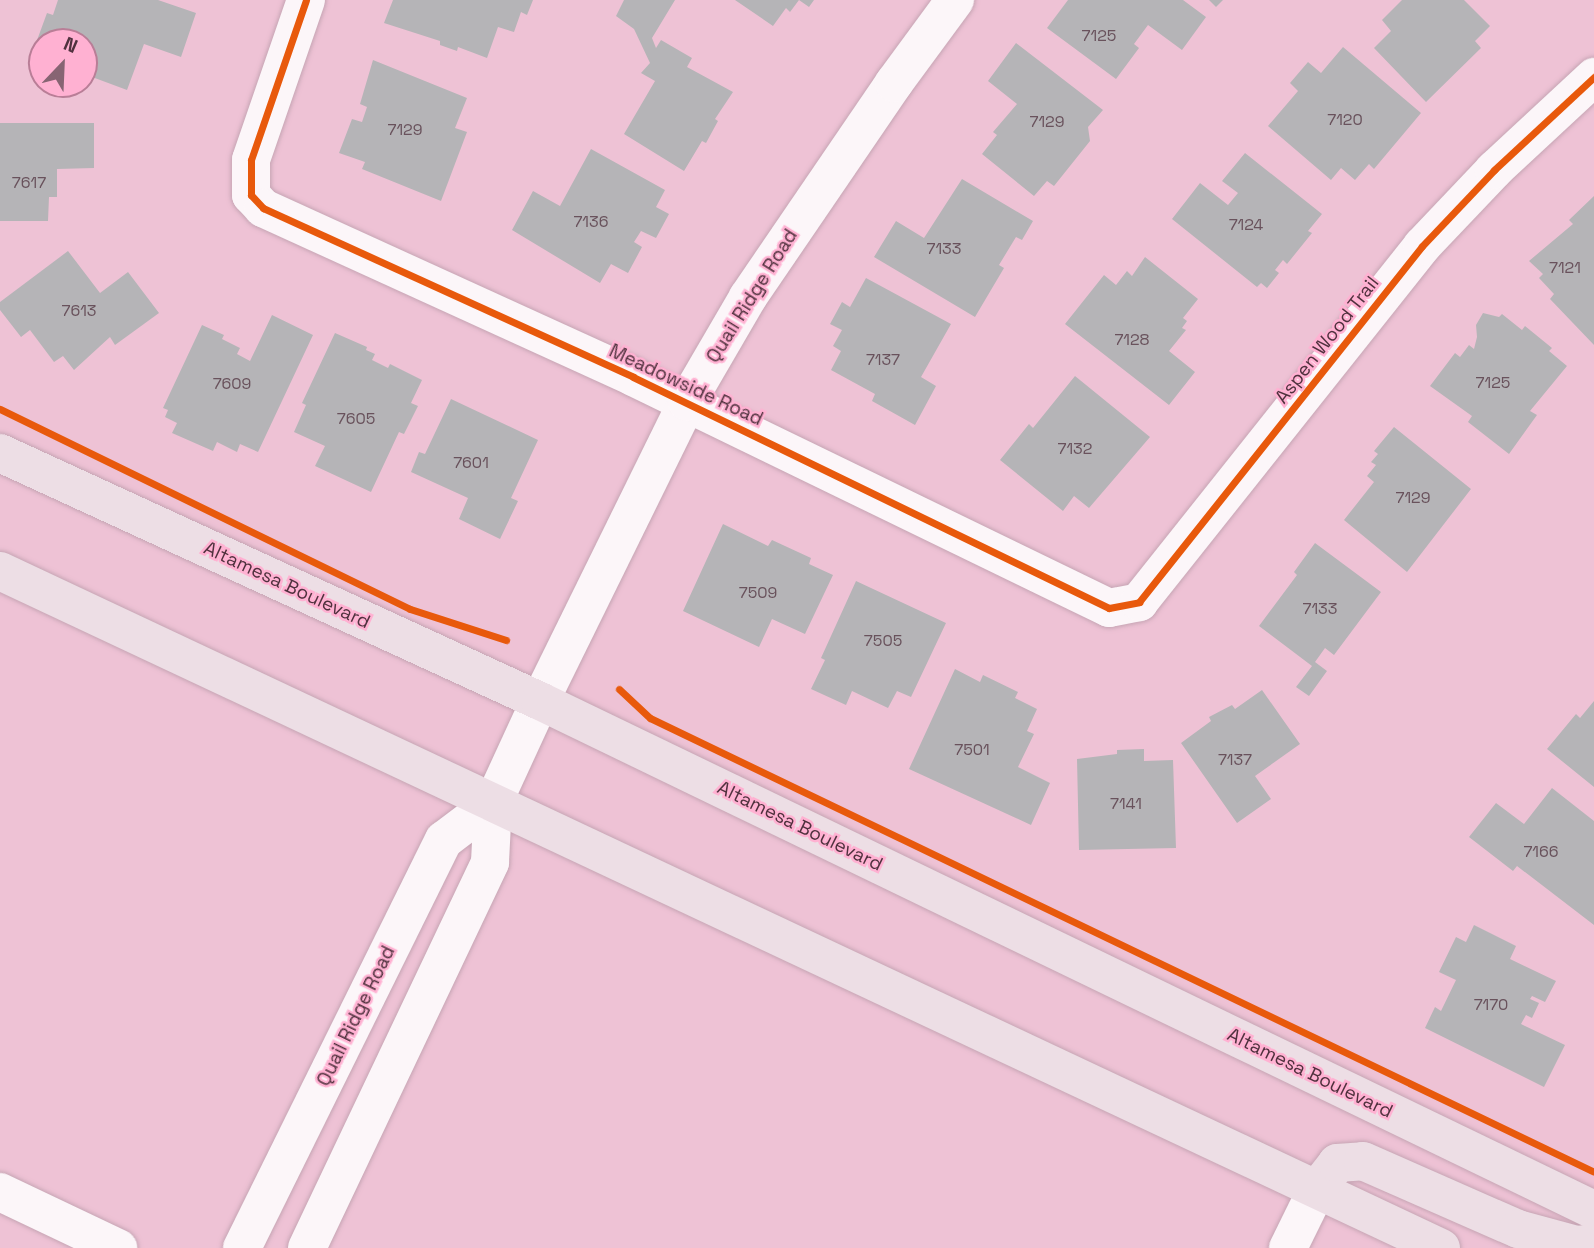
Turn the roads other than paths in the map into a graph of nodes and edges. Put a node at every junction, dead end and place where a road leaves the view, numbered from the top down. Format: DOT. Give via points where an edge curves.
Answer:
graph roads {
  1 [pos="306,0"];
  2 [pos="955,0"];
  3 [pos="1594,78"];
  4 [pos="687,402"];
  5 [pos="0,453"];
  6 [pos="0,571"];
  7 [pos="1089,601"];
  8 [pos="540,701"];
  9 [pos="493,803"];
  10 [pos="1317,1189"];
  11 [pos="0,1192"];
  12 [pos="1594,1210"];
  13 [pos="1594,1243"];
  14 [pos="118,1248"];
  15 [pos="242,1248"];
  16 [pos="307,1248"];
  17 [pos="1288,1248"];
  18 [pos="1441,1248"];
  1 -- 4 [label="street, Meadowside Road" via="251,160 251,195 264,208"];
  2 -- 4 [label="street, Quail Ridge Road" via="748,297"];
  3 -- 7 [label="street, Aspen Wood Trail" via="1494,170 1422,246 1139,602 1110,608"];
  4 -- 7 [label="street, Meadowside Road"];
  4 -- 8 [label="street, Quail Ridge Road"];
  5 -- 8 [label="main road, Altamesa Boulevard"];
  6 -- 9 [label="main road"];
  8 -- 9 [label="street, Quail Ridge Road"];
  8 -- 12 [label="main road, Altamesa Boulevard"];
  9 -- 10 [label="main road"];
  9 -- 15 [label="street, Quail Ridge Road" via="444,840"];
  9 -- 16 [label="street, Quail Ridge Road" via="490,862"];
  10 -- 13 [label="main road" via="1337,1163 1363,1161 1518,1229 1577,1245"];
  10 -- 17 [label="street"];
  10 -- 18 [label="main road"];
  11 -- 14 [label="street"];
}
